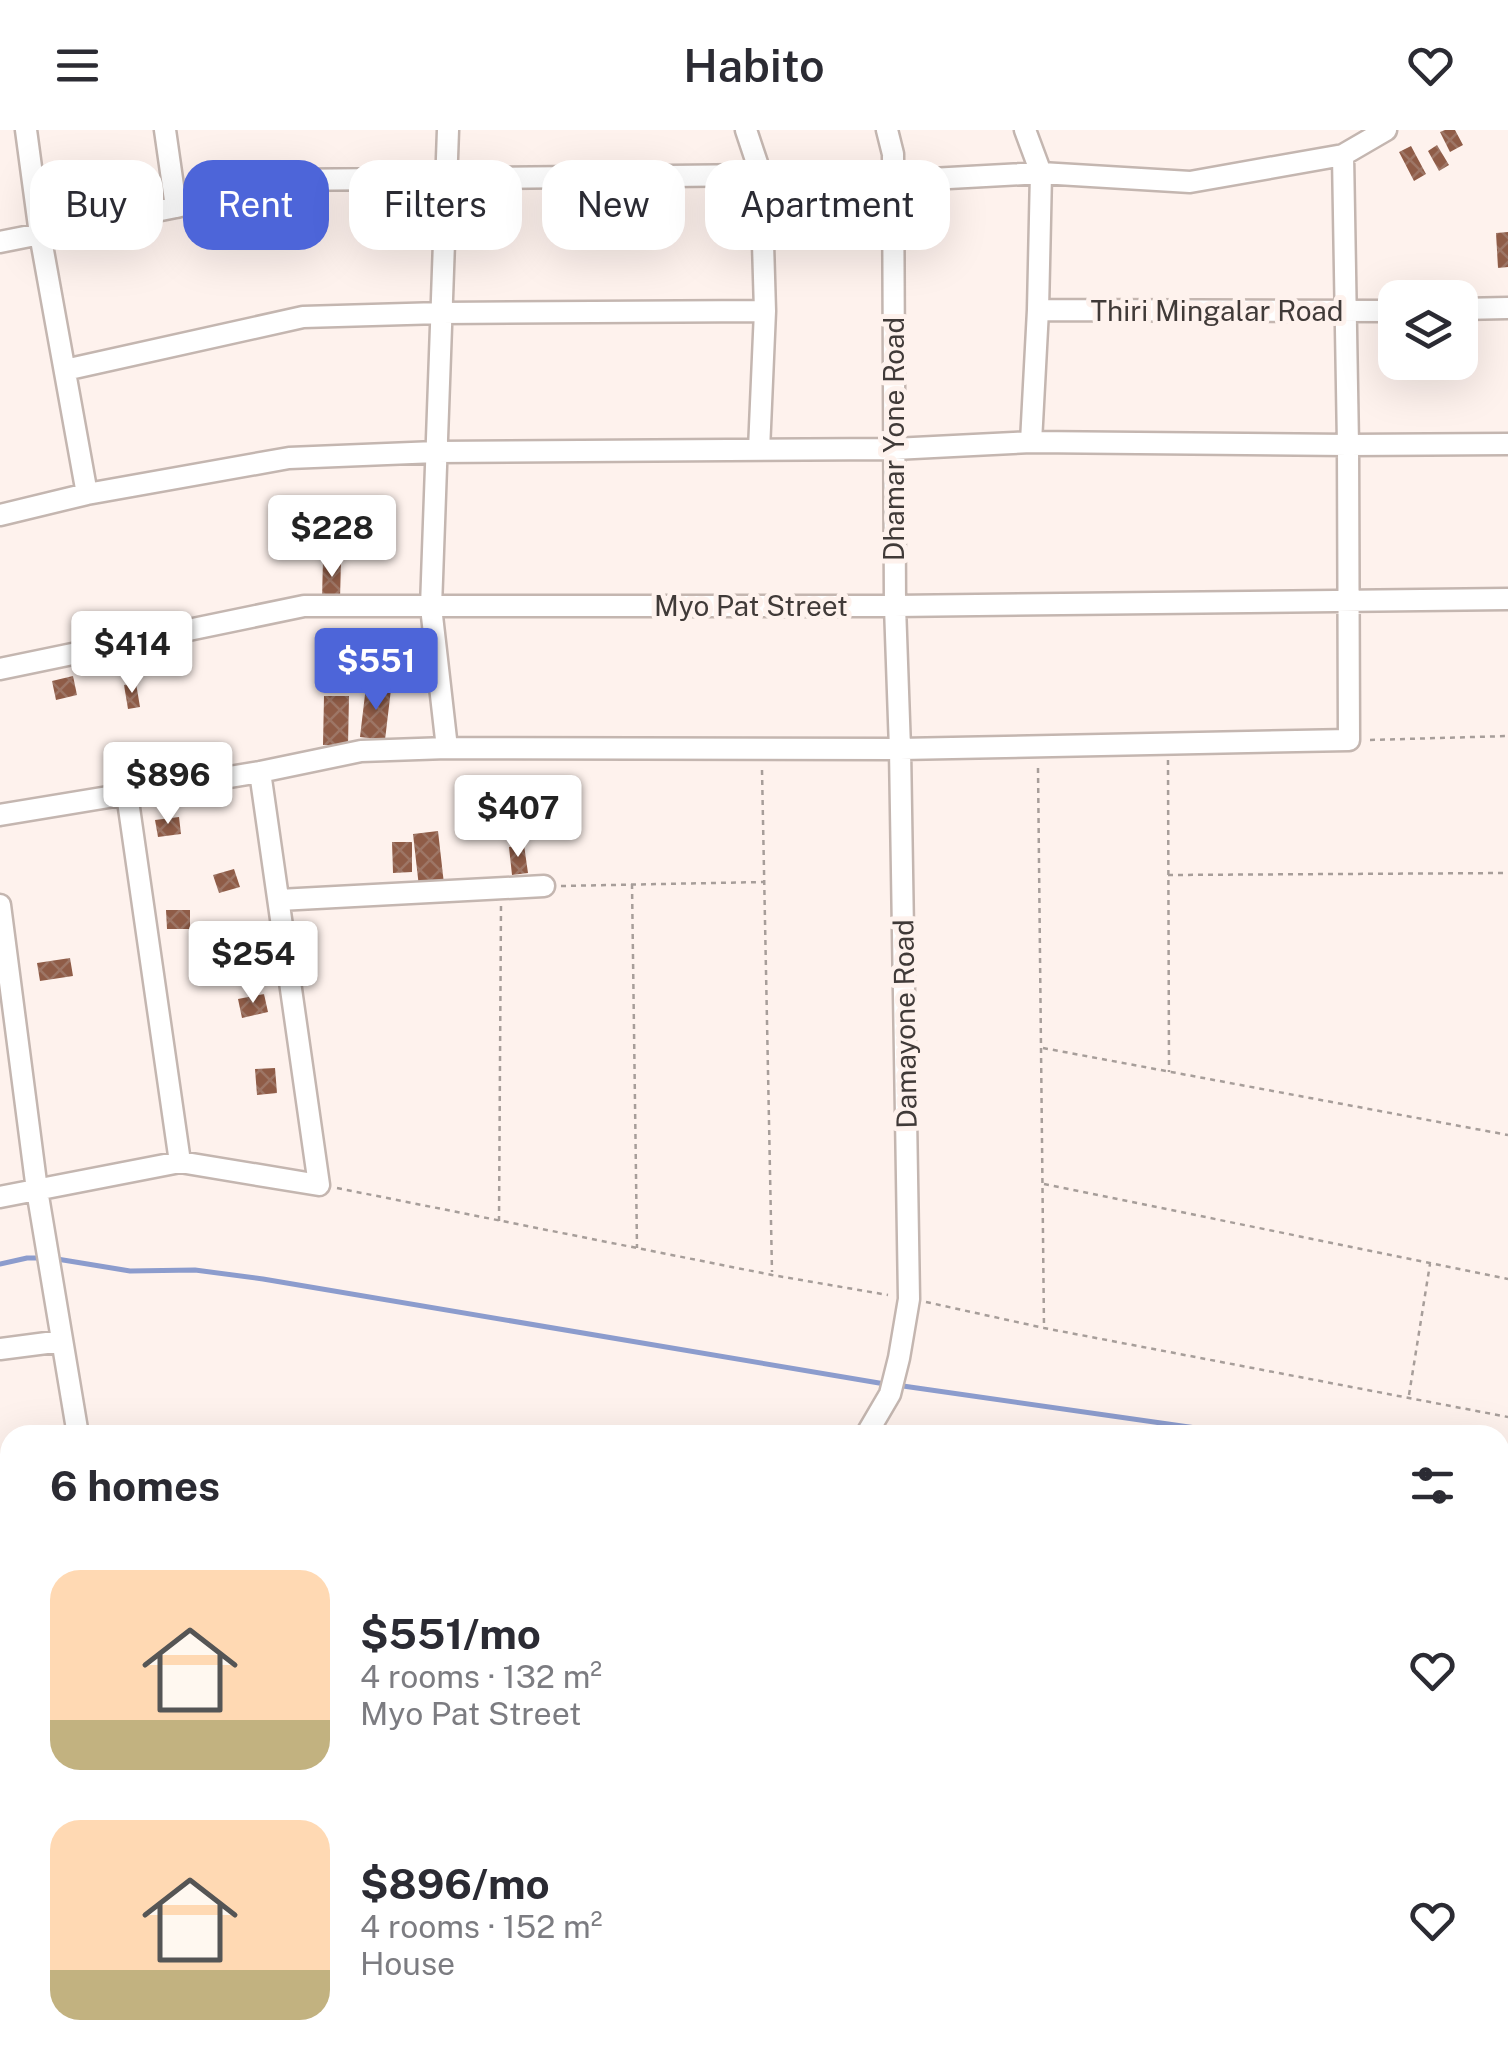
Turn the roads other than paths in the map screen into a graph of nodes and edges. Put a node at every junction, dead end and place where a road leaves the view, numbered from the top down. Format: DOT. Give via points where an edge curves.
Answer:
graph roads {
  1 [pos="26,130"];
  2 [pos="165,130"];
  3 [pos="448,130"];
  4 [pos="746,130"];
  5 [pos="887,130"];
  6 [pos="1025,130"];
  7 [pos="1386,130"];
  8 [pos="1343,154"];
  9 [pos="30,160"];
  10 [pos="447,160"];
  11 [pos="756,160"];
  12 [pos="893,160"];
  13 [pos="1041,173"];
  14 [pos="705,176"];
  15 [pos="522,178"];
  16 [pos="950,178"];
  17 [pos="349,179"];
  18 [pos="176,207"];
  19 [pos="163,210"];
  20 [pos="30,236"];
  21 [pos="0,242"];
  22 [pos="43,250"];
  23 [pos="443,250"];
  24 [pos="763,250"];
  25 [pos="894,250"];
  26 [pos="1508,308"];
  27 [pos="1478,309"];
  28 [pos="1038,310"];
  29 [pos="764,311"];
  30 [pos="1378,311"];
  31 [pos="1346,312"];
  32 [pos="441,313"];
  33 [pos="65,370"];
  34 [pos="1031,442"];
  35 [pos="1508,444"];
  36 [pos="1348,446"];
  37 [pos="894,449"];
  38 [pos="759,450"];
  39 [pos="436,452"];
  40 [pos="87,494"];
  41 [pos="0,515"];
  42 [pos="1508,599"];
  43 [pos="1347,600"];
  44 [pos="895,606"];
  45 [pos="431,607"];
  46 [pos="0,669"];
  47 [pos="446,748"];
  48 [pos="900,749"];
  49 [pos="260,772"];
  50 [pos="127,794"];
  51 [pos="0,815"];
  52 [pos="544,886"];
  53 [pos="278,900"];
  54 [pos="0,904"];
  55 [pos="9,1055"];
  56 [pos="180,1162"];
  57 [pos="37,1190"];
  58 [pos="0,1197"];
  59 [pos="62,1341"];
  60 [pos="0,1349"];
  61 [pos="76,1425"];
  62 [pos="871,1425"];
  1 -- 9 [label="street"];
  2 -- 18 [label="street"];
  3 -- 10 [label="street"];
  4 -- 11 [label="street"];
  5 -- 12 [label="street, Dhamar Yone Road"];
  6 -- 13 [label="street"];
  7 -- 8 [label="street"];
  8 -- 13 [label="street" via="1190,182"];
  8 -- 31 [label="street"];
  13 -- 16 [label="street"];
  13 -- 28 [label="street"];
  14 -- 15 [label="street"];
  17 -- 18 [label="street" via="284,180"];
  18 -- 19 [label="street"];
  20 -- 21 [label="street"];
  22 -- 33 [label="street"];
  23 -- 32 [label="street"];
  24 -- 29 [label="street"];
  25 -- 37 [label="street, Dhamar Yone Road"];
  26 -- 27 [label="street"];
  28 -- 31 [label="street, Thiri Mingalar Road"];
  28 -- 34 [label="street"];
  29 -- 32 [label="street"];
  29 -- 38 [label="street"];
  30 -- 31 [label="street, Thiri Mingalar Road"];
  31 -- 36 [label="street"];
  32 -- 33 [label="street" via="303,317"];
  32 -- 39 [label="street"];
  33 -- 40 [label="street"];
  34 -- 36 [label="street"];
  34 -- 37 [label="street"];
  35 -- 36 [label="street"];
  36 -- 43 [label="street"];
  37 -- 38 [label="street"];
  37 -- 44 [label="street, Dhamar Yone Road"];
  38 -- 39 [label="street"];
  39 -- 40 [label="street" via="289,458"];
  39 -- 45 [label="street"];
  40 -- 41 [label="street"];
  42 -- 43 [label="street, Myo Pat Street"];
  43 -- 44 [label="street, Myo Pat Street"];
  43 -- 48 [label="street" via="1349,740"];
  44 -- 45 [label="street, Myo Pat Street"];
  44 -- 48 [label="street, Dhamar Yone Road"];
  45 -- 46 [label="street, Myo Pat Street" via="304,606"];
  45 -- 47 [label="street"];
  47 -- 48 [label="street"];
  47 -- 49 [label="street" via="361,751"];
  48 -- 62 [label="street, Damayone Road" via="909,1299 893,1384"];
  49 -- 50 [label="street"];
  49 -- 53 [label="street"];
  50 -- 51 [label="street"];
  50 -- 56 [label="street"];
  52 -- 53 [label="street"];
  53 -- 56 [label="street" via="319,1185"];
  54 -- 55 [label="street"];
  55 -- 57 [label="street"];
  56 -- 57 [label="street"];
  57 -- 58 [label="street"];
  57 -- 59 [label="street"];
  59 -- 60 [label="street"];
  59 -- 61 [label="street"];
}
